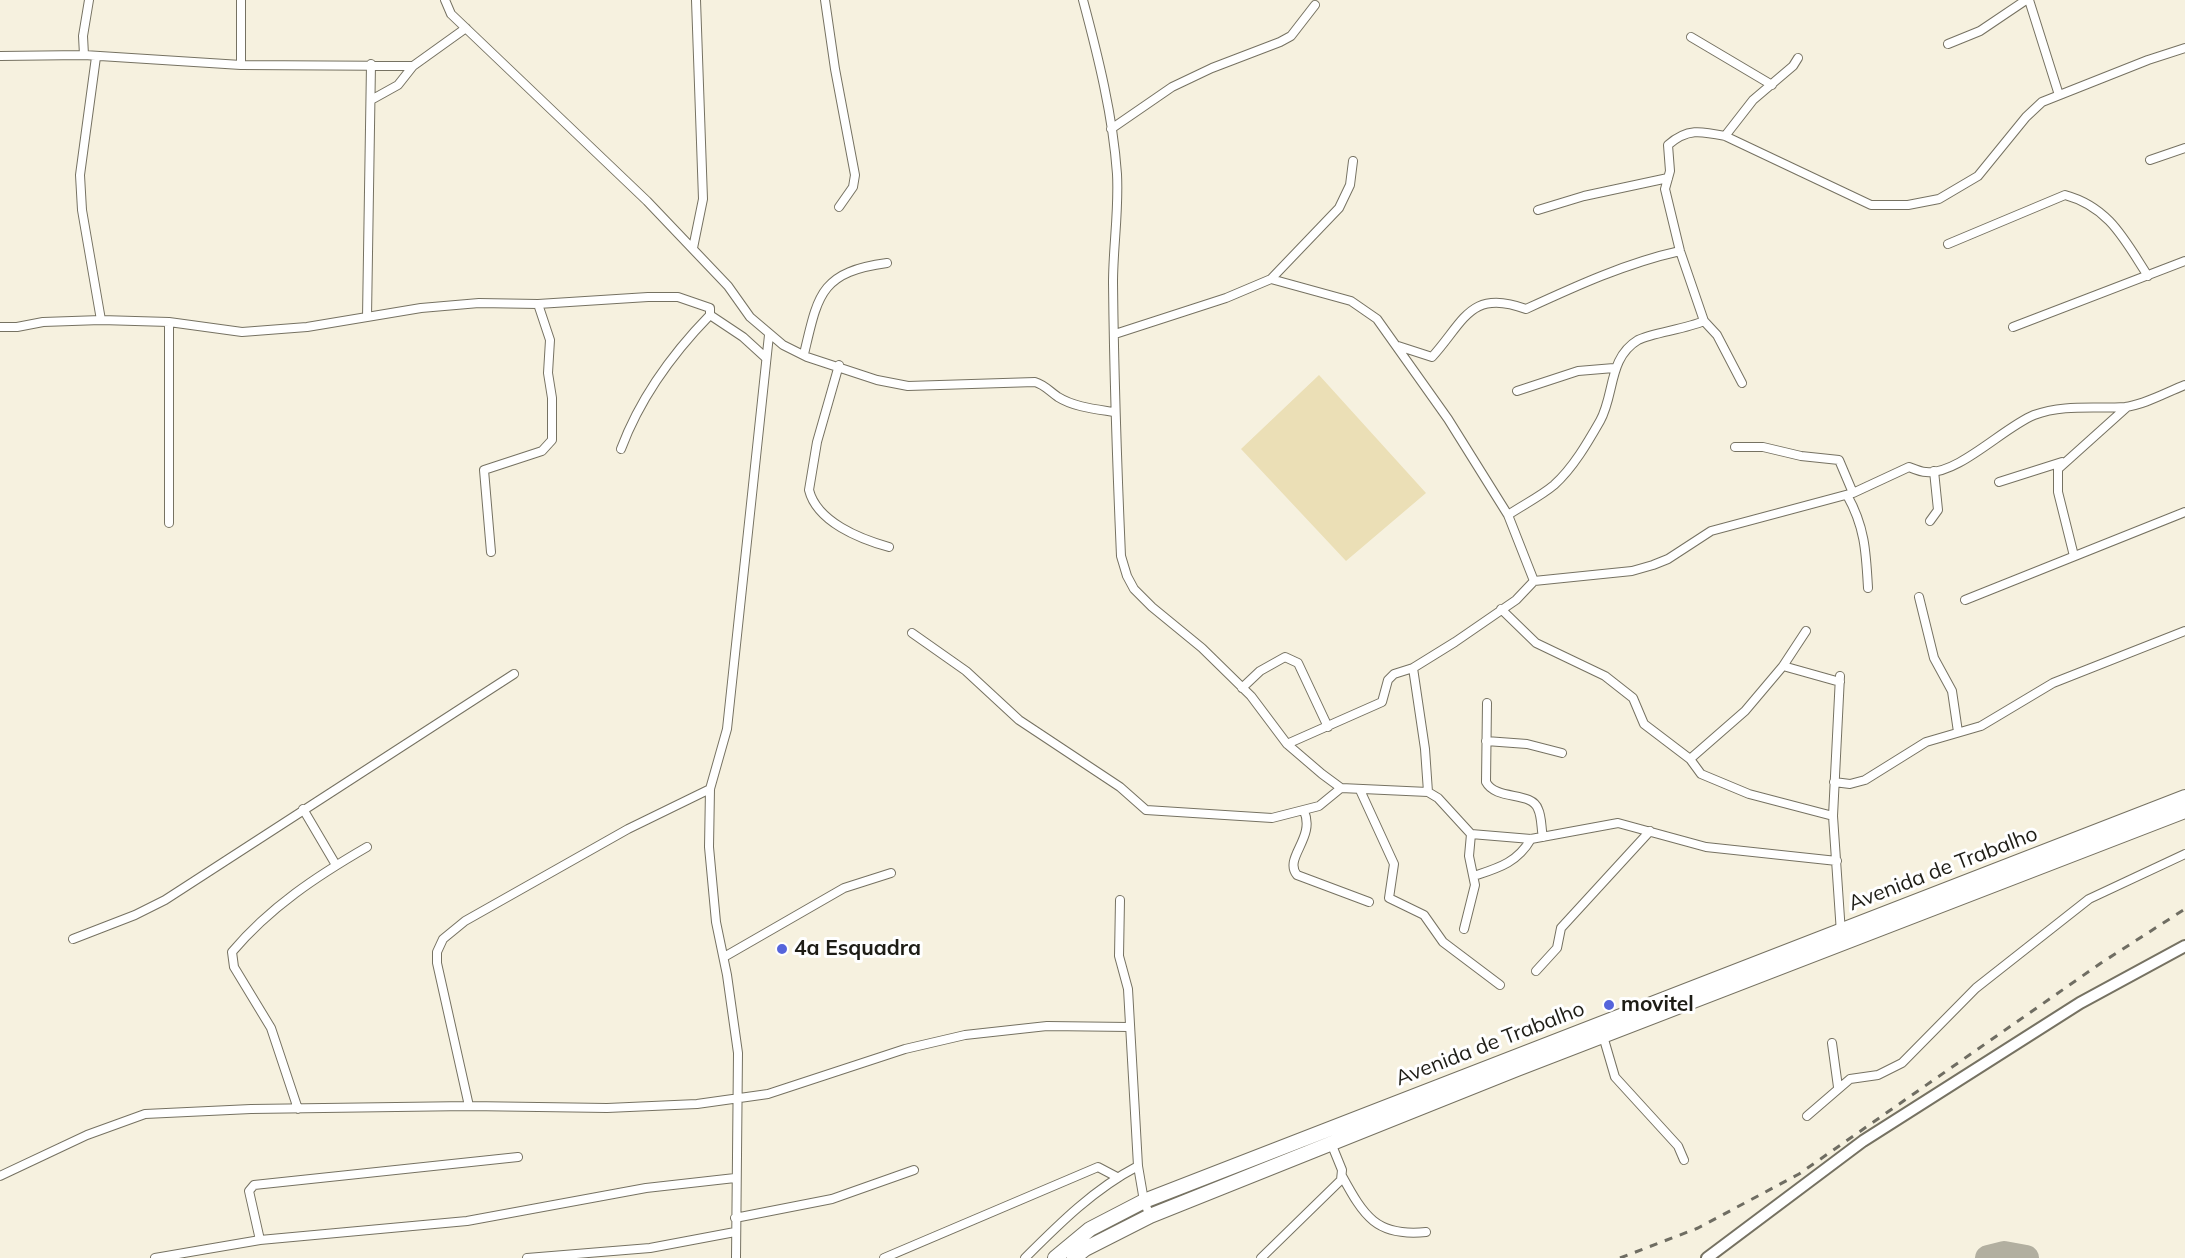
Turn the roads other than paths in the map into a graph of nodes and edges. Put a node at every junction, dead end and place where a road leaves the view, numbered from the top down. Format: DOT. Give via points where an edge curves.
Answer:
graph roads {
  1 [pos="88,0"];
  2 [pos="241,0"];
  3 [pos="445,0"];
  4 [pos="696,0"];
  5 [pos="825,0"];
  6 [pos="1083,0"];
  7 [pos="2027,0"];
  8 [pos="1316,4"];
  9 [pos="466,28"];
  10 [pos="1691,37"];
  11 [pos="1948,44"];
  12 [pos="2185,48"];
  13 [pos="84,55"];
  14 [pos="0,56"];
  15 [pos="96,57"];
  16 [pos="1798,58"];
  17 [pos="371,64"];
  18 [pos="241,65"];
  19 [pos="413,66"];
  20 [pos="1772,85"];
  21 [pos="2059,94"];
  22 [pos="371,100"];
  23 [pos="1111,129"];
  24 [pos="1725,136"];
  25 [pos="2185,148"];
  26 [pos="2150,160"];
  27 [pos="1353,161"];
  28 [pos="1668,178"];
  29 [pos="839,207"];
  30 [pos="1538,210"];
  31 [pos="1948,244"];
  32 [pos="693,248"];
  33 [pos="1680,251"];
  34 [pos="2185,261"];
  35 [pos="887,263"];
  36 [pos="2148,276"];
  37 [pos="1271,279"];
  38 [pos="538,304"];
  39 [pos="710,315"];
  40 [pos="367,317"];
  41 [pos="101,320"];
  42 [pos="1704,321"];
  43 [pos="169,322"];
  44 [pos="0,327"];
  45 [pos="2013,327"];
  46 [pos="1115,334"];
  47 [pos="769,335"];
  48 [pos="1398,346"];
  49 [pos="804,354"];
  50 [pos="766,358"];
  51 [pos="839,365"];
  52 [pos="1614,368"];
  53 [pos="1742,383"];
  54 [pos="2185,385"];
  55 [pos="1517,391"];
  56 [pos="2127,407"];
  57 [pos="1114,412"];
  58 [pos="1735,447"];
  59 [pos="621,449"];
  60 [pos="2064,461"];
  61 [pos="1934,471"];
  62 [pos="2000,482"];
  63 [pos="1850,494"];
  64 [pos="2185,512"];
  65 [pos="1508,515"];
  66 [pos="1930,521"];
  67 [pos="169,523"];
  68 [pos="889,547"];
  69 [pos="491,552"];
  70 [pos="2074,556"];
  71 [pos="1534,581"];
  72 [pos="1868,588"];
  73 [pos="1919,597"];
  74 [pos="1965,600"];
  75 [pos="1501,609"];
  76 [pos="1806,631"];
  77 [pos="2185,631"];
  78 [pos="912,633"];
  79 [pos="1783,666"];
  80 [pos="1413,668"];
  81 [pos="514,674"];
  82 [pos="1242,688"];
  83 [pos="1487,703"];
  84 [pos="1328,727"];
  85 [pos="1958,732"];
  86 [pos="1486,741"];
  87 [pos="1287,744"];
  88 [pos="1562,753"];
  89 [pos="1690,759"];
  90 [pos="1834,782"];
  91 [pos="1341,788"];
  92 [pos="710,789"];
  93 [pos="1360,790"];
  94 [pos="1428,792"];
  95 [pos="2185,797"];
  96 [pos="303,809"];
  97 [pos="1304,811"];
  98 [pos="2185,811"];
  99 [pos="1833,816"];
  100 [pos="1650,831"];
  101 [pos="1471,834"];
  102 [pos="1543,837"];
  103 [pos="1531,839"];
  104 [pos="367,847"];
  105 [pos="2060,853"];
  106 [pos="2185,854"];
  107 [pos="1838,861"];
  108 [pos="336,865"];
  109 [pos="891,873"];
  110 [pos="1473,876"];
  111 [pos="1120,900"];
  112 [pos="1369,902"];
  113 [pos="1464,929"];
  114 [pos="1841,938"];
  115 [pos="73,939"];
  116 [pos="2185,946"];
  117 [pos="723,957"];
  118 [pos="1536,971"];
  119 [pos="1500,985"];
  120 [pos="1657,1008"];
  121 [pos="1129,1027"];
  122 [pos="1603,1036"];
  123 [pos="1832,1043"];
  124 [pos="1515,1064"];
  125 [pos="1838,1087"];
  126 [pos="739,1099"];
  127 [pos="468,1106"];
  128 [pos="298,1109"];
  129 [pos="1399,1109"];
  130 [pos="1807,1116"];
  131 [pos="1331,1143"];
  132 [pos="518,1157"];
  133 [pos="1249,1160"];
  134 [pos="1684,1160"];
  135 [pos="1138,1166"];
  136 [pos="914,1170"];
  137 [pos="1254,1174"];
  138 [pos="0,1176"];
  139 [pos="1342,1176"];
  140 [pos="1117,1177"];
  141 [pos="735,1178"];
  142 [pos="1144,1201"];
  143 [pos="1150,1216"];
  144 [pos="735,1218"];
  145 [pos="735,1232"];
  146 [pos="1426,1232"];
  147 [pos="260,1240"];
  148 [pos="650,1248"];
  149 [pos="155,1258"];
  150 [pos="527,1258"];
  151 [pos="652,1258"];
  152 [pos="736,1258"];
  153 [pos="884,1258"];
  154 [pos="1025,1258"];
  155 [pos="1055,1258"];
  156 [pos="1074,1258"];
  157 [pos="1261,1258"];
  158 [pos="1707,1258"];
  1 -- 13 [label="street"];
  2 -- 18 [label="street"];
  3 -- 9 [label="street" via="451,14"];
  4 -- 32 [label="street" via="703,199"];
  5 -- 29 [label="street" via="855,175 853,187"];
  6 -- 23 [label="street"];
  7 -- 11 [label="street" via="1980,31"];
  7 -- 21 [label="street"];
  8 -- 23 [label="street" via="1291,36 1172,87"];
  9 -- 19 [label="street"];
  9 -- 32 [label="street"];
  10 -- 20 [label="street"];
  12 -- 21 [label="street"];
  13 -- 14 [label="street"];
  13 -- 15 [label="street"];
  15 -- 18 [label="street"];
  15 -- 41 [label="street" via="80,175 82,210"];
  16 -- 20 [label="street"];
  17 -- 18 [label="street"];
  17 -- 19 [label="street"];
  17 -- 22 [label="street"];
  19 -- 22 [label="street" via="398,85"];
  20 -- 24 [label="street" via="1753,100"];
  21 -- 24 [label="street" via="2034,108 1989,165 1965,186 1939,199 1908,205 1871,205"];
  22 -- 40 [label="street"];
  23 -- 46 [label="street" via="1118,205 1113,280"];
  24 -- 28 [label="street" via="1701,131 1680,135 1668,145"];
  25 -- 26 [label="street"];
  27 -- 37 [label="street" via="1350,185 1340,208"];
  28 -- 30 [label="street"];
  28 -- 33 [label="street" via="1665,189"];
  31 -- 36 [label="street" via="2065,195 2106,215"];
  32 -- 47 [label="street"];
  33 -- 42 [label="street"];
  33 -- 48 [label="street" via="1636,262 1565,289 1526,309 1508,302 1483,302 1464,314 1432,357"];
  34 -- 36 [label="street"];
  35 -- 49 [label="street" via="841,275 821,291"];
  36 -- 45 [label="street"];
  37 -- 46 [label="street"];
  37 -- 48 [label="street" via="1352,301 1377,319"];
  38 -- 39 [label="street" via="678,297 710,308"];
  38 -- 40 [label="street" via="479,303"];
  38 -- 69 [label="street" via="550,340 552,440 542,450 484,470"];
  39 -- 50 [label="street"];
  39 -- 59 [label="street" via="672,358 633,418"];
  40 -- 43 [label="street" via="242,332"];
  41 -- 43 [label="street"];
  41 -- 44 [label="street"];
  42 -- 52 [label="street" via="1638,340"];
  42 -- 53 [label="street" via="1717,335"];
  43 -- 67 [label="street"];
  46 -- 57 [label="street"];
  47 -- 49 [label="street"];
  47 -- 50 [label="street"];
  48 -- 65 [label="street"];
  49 -- 51 [label="street"];
  50 -- 92 [label="street" via="727,729"];
  51 -- 57 [label="street" via="877,380 908,386 1035,382 1072,404"];
  51 -- 68 [label="street" via="817,442 811,497 843,527"];
  52 -- 55 [label="street" via="1578,371"];
  52 -- 65 [label="street" via="1610,399 1601,420 1572,464 1554,485"];
  54 -- 56 [label="street"];
  56 -- 60 [label="street"];
  56 -- 61 [label="street" via="2092,406 2035,415 1977,452"];
  57 -- 82 [label="street" via="1121,556 1127,576 1152,607"];
  58 -- 63 [label="street" via="1762,447 1839,460"];
  60 -- 62 [label="street"];
  60 -- 70 [label="street" via="2058,469 2058,492"];
  61 -- 63 [label="street" via="1927,473 1909,467"];
  61 -- 66 [label="street" via="1938,510"];
  63 -- 71 [label="street" via="1711,531 1668,559 1632,571"];
  63 -- 72 [label="street" via="1866,540"];
  64 -- 70 [label="street"];
  65 -- 71 [label="street"];
  70 -- 74 [label="street"];
  71 -- 75 [label="street"];
  73 -- 85 [label="street" via="1934,658 1952,691"];
  75 -- 80 [label="street"];
  75 -- 89 [label="street" via="1536,643 1605,676 1633,698 1644,724"];
  76 -- 79 [label="street"];
  77 -- 85 [label="street" via="2053,683 1981,726"];
  78 -- 97 [label="street" via="966,671 1019,720 1131,795 1146,810 1272,818"];
  79 -- 89 [label="street" via="1745,711"];
  79 -- 90 [label="street" via="1840,679"];
  80 -- 84 [label="street" via="1388,680 1382,702"];
  80 -- 94 [label="street"];
  81 -- 96 [label="street"];
  82 -- 84 [label="street" via="1260,671 1284,657 1292,658 1298,663"];
  82 -- 87 [label="street"];
  83 -- 86 [label="street"];
  84 -- 87 [label="street"];
  85 -- 90 [label="street" via="1926,742 1865,780 1850,784"];
  86 -- 88 [label="street" via="1527,744"];
  86 -- 102 [label="street" via="1489,788 1534,803"];
  87 -- 91 [label="street"];
  89 -- 99 [label="street" via="1701,774 1749,794"];
  90 -- 99 [label="street"];
  91 -- 93 [label="street"];
  91 -- 97 [label="street" via="1319,806"];
  92 -- 117 [label="street" via="709,847"];
  92 -- 127 [label="street" via="573,859 465,921 443,939 437,963"];
  93 -- 94 [label="street"];
  93 -- 119 [label="street" via="1394,864 1389,898 1424,915 1443,942"];
  94 -- 101 [label="street"];
  95 -- 105 [label="highway, Avenida de Trabalho"];
  96 -- 108 [label="street"];
  96 -- 115 [label="street" via="165,900"];
  97 -- 112 [label="street" via="1307,833 1293,870 1297,875"];
  98 -- 105 [label="highway, Avenida de Trabalho"];
  99 -- 107 [label="street"];
  100 -- 102 [label="street" via="1618,824"];
  100 -- 107 [label="street" via="1706,848"];
  100 -- 118 [label="street" via="1561,928 1557,948"];
  101 -- 103 [label="street"];
  101 -- 110 [label="street" via="1469,856"];
  102 -- 103 [label="street"];
  103 -- 110 [label="street" via="1505,866"];
  104 -- 108 [label="street"];
  105 -- 114 [label="highway, Avenida de Trabalho"];
  106 -- 125 [label="street" via="2089,899 1976,988 1902,1063 1878,1075 1850,1079"];
  107 -- 114 [label="street"];
  108 -- 128 [label="street" via="276,908 231,957 271,1028"];
  109 -- 117 [label="street" via="844,888"];
  110 -- 113 [label="street" via="1474,895"];
  111 -- 121 [label="street" via="1119,956 1128,989"];
  114 -- 120 [label="highway, Avenida de Trabalho"];
  116 -- 158 [label="street" via="2080,1002 1863,1141"];
  117 -- 126 [label="street" via="737,1041"];
  120 -- 122 [label="highway, Avenida de Trabalho"];
  120 -- 124 [label="highway, Avenida de Trabalho"];
  121 -- 126 [label="street" via="1047,1026 965,1035 905,1049 768,1094"];
  121 -- 135 [label="street"];
  122 -- 124 [label="highway, Avenida de Trabalho"];
  122 -- 134 [label="street" via="1615,1077 1678,1146"];
  123 -- 125 [label="street"];
  124 -- 129 [label="highway, Avenida de Trabalho"];
  125 -- 130 [label="street"];
  126 -- 127 [label="street" via="607,1107"];
  126 -- 141 [label="street"];
  127 -- 128 [label="street"];
  128 -- 138 [label="street" via="206,1109 145,1114 87,1134"];
  129 -- 131 [label="highway, Avenida de Trabalho"];
  129 -- 133 [label="highway, Avenida de Trabalho"];
  131 -- 137 [label="highway, Avenida de Trabalho"];
  131 -- 139 [label="street"];
  132 -- 147 [label="street" via="254,1185 249,1191"];
  133 -- 137 [label="highway"];
  133 -- 142 [label="highway, Avenida de Trabalho"];
  135 -- 140 [label="street"];
  135 -- 142 [label="street"];
  136 -- 144 [label="street" via="832,1199"];
  137 -- 143 [label="highway, Avenida de Trabalho"];
  139 -- 146 [label="street" via="1359,1205 1378,1226 1400,1234"];
  139 -- 157 [label="street"];
  140 -- 153 [label="street" via="1098,1167"];
  140 -- 154 [label="street" via="1080,1205"];
  141 -- 144 [label="street"];
  141 -- 147 [label="street" via="646,1188 467,1221"];
  142 -- 143 [label="street"];
  142 -- 155 [label="highway, Avenida de Trabalho" via="1090,1229"];
  143 -- 156 [label="highway, Avenida de Trabalho" via="1093,1244"];
  144 -- 145 [label="street"];
  145 -- 148 [label="street"];
  145 -- 152 [label="street"];
  147 -- 149 [label="street"];
  148 -- 150 [label="street"];
  148 -- 151 [label="street"];
}
